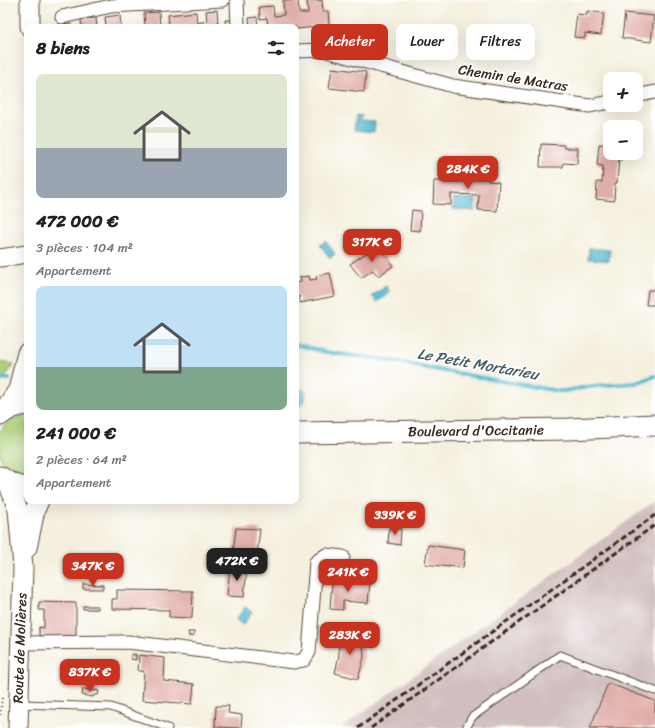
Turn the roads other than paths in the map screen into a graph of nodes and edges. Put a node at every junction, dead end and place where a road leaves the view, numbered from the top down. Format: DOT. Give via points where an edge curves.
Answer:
graph roads {
  1 [pos="30,0"];
  2 [pos="223,0"];
  3 [pos="237,0"];
  4 [pos="103,4"];
  5 [pos="62,17"];
  6 [pos="30,24"];
  7 [pos="238,24"];
  8 [pos="299,51"];
  9 [pos="655,92"];
  10 [pos="643,95"];
  11 [pos="603,103"];
  12 [pos="24,254"];
  13 [pos="0,258"];
  14 [pos="24,365"];
  15 [pos="24,404"];
  16 [pos="1,414"];
  17 [pos="655,425"];
  18 [pos="299,433"];
  19 [pos="12,482"];
  20 [pos="37,504"];
  21 [pos="343,557"];
  22 [pos="23,567"];
  23 [pos="21,643"];
  24 [pos="655,691"];
  25 [pos="18,704"];
  26 [pos="18,728"];
  27 [pos="168,728"];
  28 [pos="466,728"];
  1 -- 6 [label="main road"];
  2 -- 4 [label="street" via="111,6"];
  3 -- 7 [label="street"];
  4 -- 5 [label="street"];
  8 -- 11 [label="street, Chemin de Matras" via="323,50 453,86 590,106"];
  9 -- 10 [label="street"];
  12 -- 13 [label="street"];
  14 -- 16 [label="main road" via="18,390"];
  15 -- 16 [label="main road" via="10,408"];
  17 -- 18 [label="main road, Boulevard d'Occitanie" via="569,429"];
  19 -- 22 [label="main road, Route de Molières" via="18,510"];
  20 -- 22 [label="main road, Route de Molières"];
  21 -- 23 [label="street" via="326,555 316,562 309,652 304,660 294,662 128,642"];
  22 -- 23 [label="main road, Route de Molières"];
  23 -- 25 [label="main road, Route de Molières"];
  24 -- 28 [label="lane" via="560,655 472,717"];
  25 -- 26 [label="main road, Route de Molières"];
  25 -- 27 [label="lane" via="111,707"];
}
